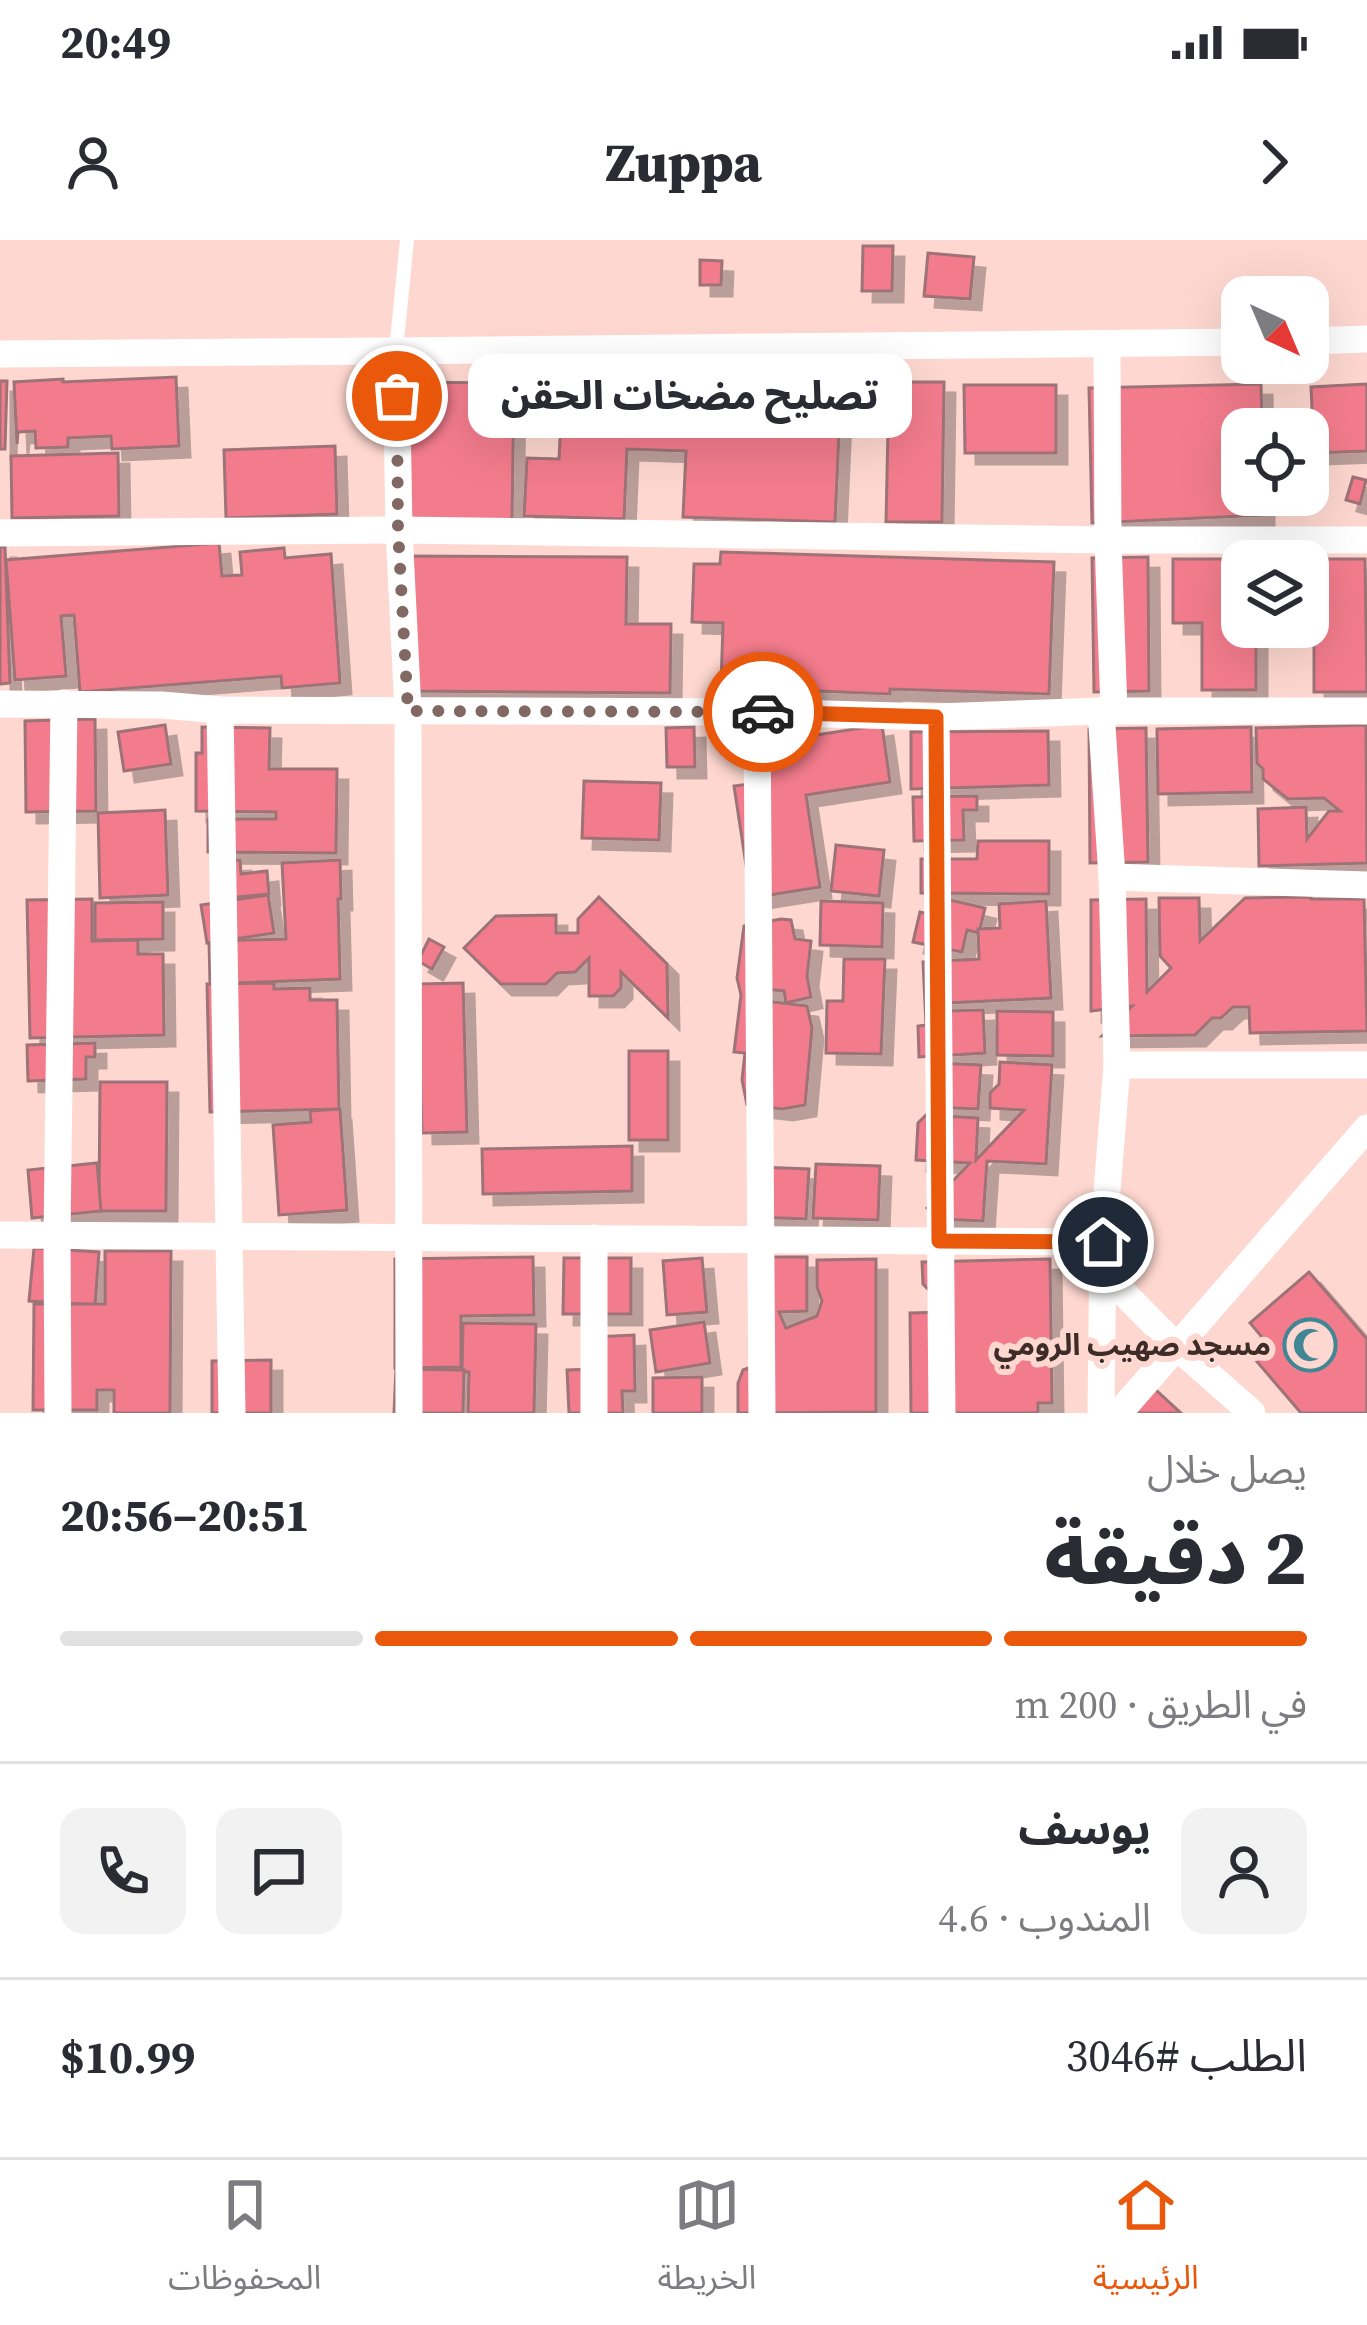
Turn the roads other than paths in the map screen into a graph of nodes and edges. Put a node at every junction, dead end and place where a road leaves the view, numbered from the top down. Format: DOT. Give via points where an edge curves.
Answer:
graph roads {
  1 [pos="407,240"];
  2 [pos="1367,339"];
  3 [pos="1329,340"];
  4 [pos="1221,343"];
  5 [pos="1107,346"];
  6 [pos="396,351"];
  7 [pos="0,354"];
  8 [pos="398,530"];
  9 [pos="0,532"];
  10 [pos="1108,540"];
  11 [pos="1367,540"];
  12 [pos="64,703"];
  13 [pos="0,704"];
  14 [pos="220,710"];
  15 [pos="408,711"];
  16 [pos="1108,711"];
  17 [pos="1367,711"];
  18 [pos="757,712"];
  19 [pos="936,717"];
  20 [pos="1112,877"];
  21 [pos="1367,885"];
  22 [pos="1117,1065"];
  23 [pos="1367,1065"];
  24 [pos="1367,1128"];
  25 [pos="0,1235"];
  26 [pos="57,1235"];
  27 [pos="229,1236"];
  28 [pos="407,1237"];
  29 [pos="594,1238"];
  30 [pos="762,1240"];
  31 [pos="939,1241"];
  32 [pos="1103,1242"];
  33 [pos="1105,1274"];
  34 [pos="1176,1346"];
  35 [pos="58,1413"];
  36 [pos="232,1413"];
  37 [pos="409,1413"];
  38 [pos="594,1413"];
  39 [pos="762,1413"];
  40 [pos="942,1413"];
  41 [pos="1101,1413"];
  42 [pos="1119,1413"];
  43 [pos="1252,1413"];
  1 -- 6 [label="lane"];
  2 -- 3 [label="street"];
  4 -- 5 [label="street"];
  5 -- 6 [label="street"];
  5 -- 10 [label="street"];
  6 -- 7 [label="street"];
  6 -- 8 [label="street"];
  8 -- 9 [label="street"];
  8 -- 10 [label="street"];
  8 -- 15 [label="street"];
  10 -- 11 [label="street"];
  10 -- 16 [label="street"];
  12 -- 13 [label="street"];
  12 -- 14 [label="street"];
  12 -- 26 [label="street"];
  14 -- 15 [label="street"];
  14 -- 27 [label="street"];
  15 -- 18 [label="street"];
  15 -- 28 [label="street"];
  16 -- 17 [label="street"];
  16 -- 19 [label="street"];
  16 -- 20 [label="street"];
  18 -- 19 [label="street"];
  18 -- 30 [label="street"];
  19 -- 31 [label="street"];
  20 -- 21 [label="street"];
  20 -- 22 [label="street"];
  22 -- 23 [label="street"];
  22 -- 32 [label="street"];
  24 -- 34 [label="street"];
  25 -- 26 [label="street"];
  26 -- 27 [label="street"];
  26 -- 35 [label="street"];
  27 -- 28 [label="street"];
  27 -- 36 [label="street"];
  28 -- 29 [label="street"];
  28 -- 37 [label="street"];
  29 -- 30 [label="street"];
  29 -- 38 [label="street"];
  30 -- 31 [label="street"];
  30 -- 39 [label="street"];
  31 -- 32 [label="street"];
  31 -- 40 [label="street"];
  32 -- 33 [label="street"];
  33 -- 34 [label="street"];
  33 -- 41 [label="street"];
  34 -- 42 [label="street"];
  34 -- 43 [label="street"];
}
